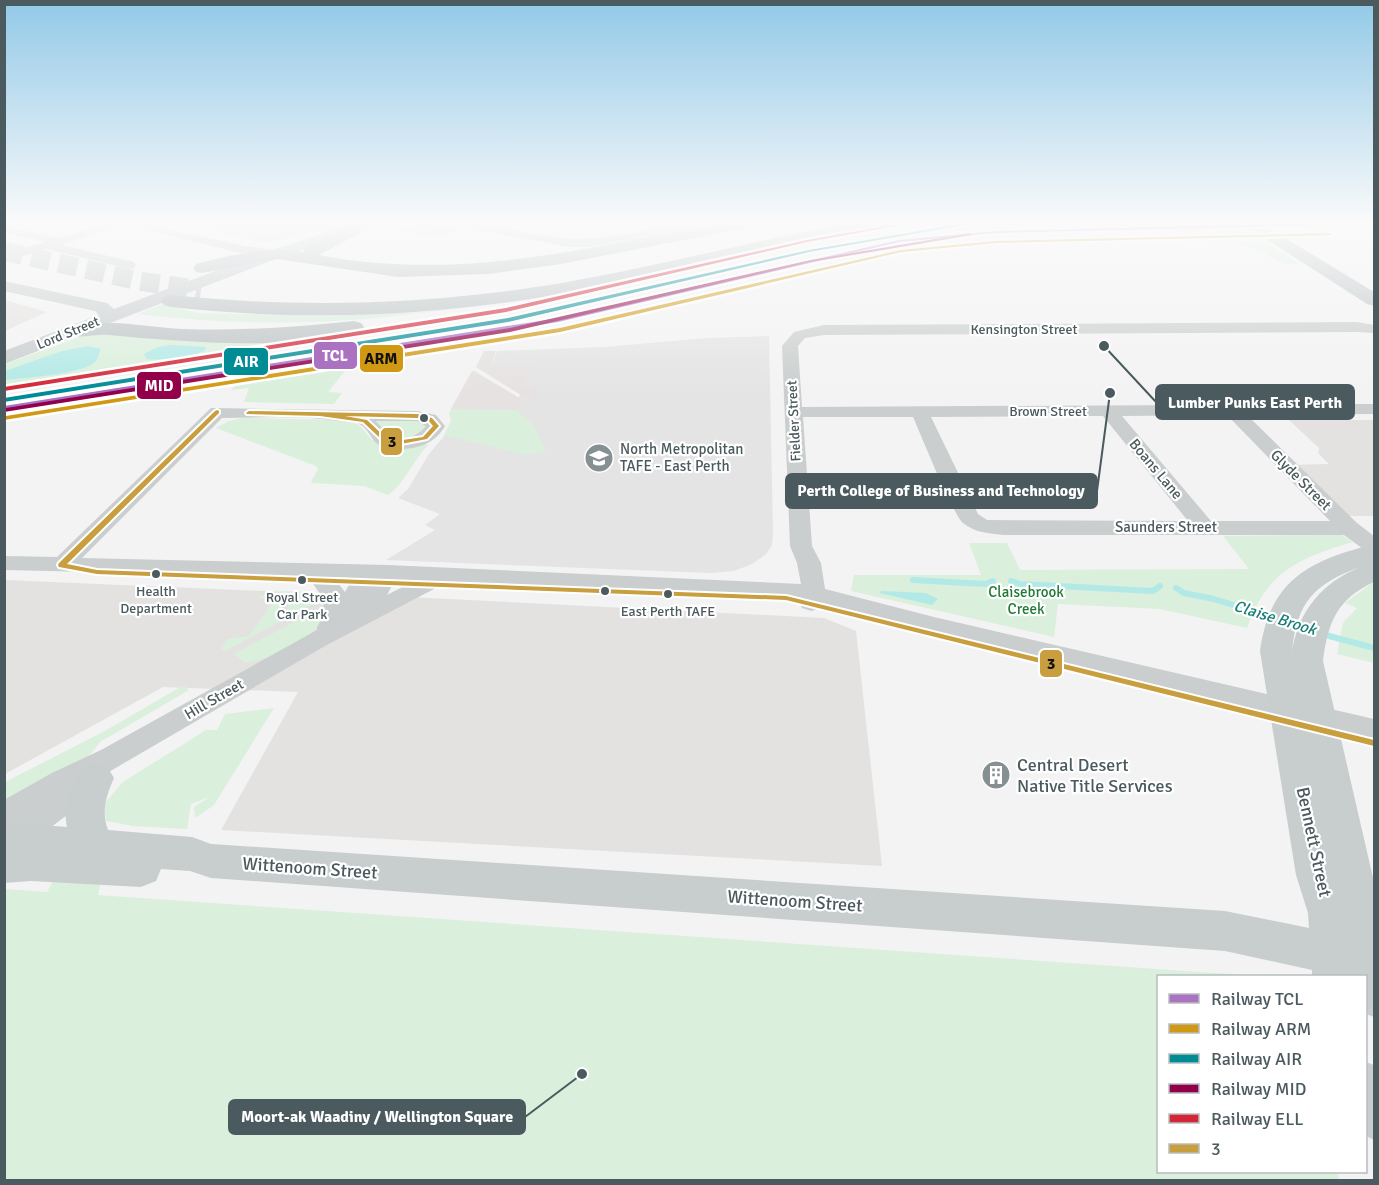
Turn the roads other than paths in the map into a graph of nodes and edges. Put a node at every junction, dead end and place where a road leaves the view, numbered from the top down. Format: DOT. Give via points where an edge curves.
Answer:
graph roads {
  1 [pos="175,279"];
  2 [pos="188,279"];
  3 [pos="470,279"];
  4 [pos="522,279"];
  5 [pos="564,279"];
  6 [pos="604,279"];
  7 [pos="622,279"];
  8 [pos="1344,279"];
  9 [pos="4,286"];
  10 [pos="369,287"];
  11 [pos="201,290"];
  12 [pos="4,294"];
  13 [pos="1374,300"];
  14 [pos="99,312"];
  15 [pos="57,314"];
  16 [pos="1374,324"];
  17 [pos="1357,327"];
  18 [pos="330,329"];
  19 [pos="1374,329"];
  20 [pos="75,331"];
  21 [pos="799,335"];
  22 [pos="23,338"];
  23 [pos="4,345"];
  24 [pos="4,358"];
  25 [pos="1374,409"];
  26 [pos="1108,410"];
  27 [pos="1232,410"];
  28 [pos="794,412"];
  29 [pos="920,412"];
  30 [pos="338,416"];
  31 [pos="1204,527"];
  32 [pos="1349,528"];
  33 [pos="801,546"];
  34 [pos="1374,546"];
  35 [pos="1374,553"];
  36 [pos="4,563"];
  37 [pos="62,565"];
  38 [pos="1374,571"];
  39 [pos="376,576"];
  40 [pos="321,580"];
  41 [pos="426,584"];
  42 [pos="787,593"];
  43 [pos="812,598"];
  44 [pos="335,628"];
  45 [pos="1304,719"];
  46 [pos="1374,729"];
  47 [pos="1374,743"];
  48 [pos="103,768"];
  49 [pos="6,841"];
  50 [pos="95,845"];
  51 [pos="212,861"];
  52 [pos="1348,947"];
  53 [pos="1363,975"];
  1 -- 14 [label="main road, Lord Street"];
  2 -- 14 [label="main road, Lord Street"];
  3 -- 10 [label="highway"];
  4 -- 11 [label="highway" via="396,291"];
  5 -- 6 [label="highway" via="488,291 354,302 174,300 252,308 433,305"];
  7 -- 18 [label="highway" via="527,300"];
  8 -- 13 [label="highway"];
  9 -- 14 [label="main road"];
  12 -- 15 [label="main road"];
  14 -- 15 [label="main road"];
  14 -- 18 [label="highway" via="176,327 224,331"];
  14 -- 20 [label="main road, Lord Street"];
  14 -- 22 [label="main road, Lord Street"];
  15 -- 22 [label="main road"];
  16 -- 17 [label="street, Kensington Street"];
  17 -- 19 [label="street, Kensington Street"];
  17 -- 21 [label="street, Kensington Street" via="824,330"];
  18 -- 20 [label="highway" via="250,336 98,328"];
  20 -- 24 [label="main road, Lord Street"];
  21 -- 28 [label="street, Fielder Street" via="790,346"];
  22 -- 23 [label="main road, Lord Street"];
  25 -- 27 [label="street, Brown Street"];
  26 -- 27 [label="street, Brown Street"];
  26 -- 29 [label="street, Brown Street"];
  26 -- 31 [label="street, Boans Lane"];
  27 -- 32 [label="street, Glyde Street"];
  28 -- 29 [label="street, Brown Street"];
  28 -- 33 [label="street, Fielder Street"];
  29 -- 31 [label="street, Saunders Street" via="969,518 982,526"];
  30 -- 37 [label="street" via="217,412"];
  31 -- 32 [label="street, Saunders Street"];
  32 -- 34 [label="street, Glyde Street"];
  33 -- 42 [label="street, Fielder Street"];
  33 -- 43 [label="street, Fielder Street" via="809,563"];
  35 -- 45 [label="main road" via="1320,572 1297,590 1279,623 1276,651"];
  36 -- 37 [label="street"];
  37 -- 39 [label="street" via="99,563"];
  37 -- 40 [label="street" via="97,572"];
  38 -- 45 [label="main road" via="1328,599 1311,633"];
  39 -- 40 [label="street"];
  39 -- 41 [label="street"];
  39 -- 42 [label="street"];
  39 -- 44 [label="street, Hill Street" via="368,608"];
  40 -- 44 [label="street" via="336,596"];
  41 -- 42 [label="street"];
  41 -- 44 [label="street"];
  42 -- 43 [label="street"];
  43 -- 45 [label="street"];
  44 -- 48 [label="street, Hill Street"];
  45 -- 46 [label="street"];
  45 -- 47 [label="street"];
  45 -- 52 [label="main road, Bennett Street"];
  48 -- 49 [label="street, Hill Street"];
  48 -- 50 [label="main road" via="84,810 86,828"];
  49 -- 50 [label="main road, Wittenoom Street"];
  49 -- 51 [label="main road, Wittenoom Street" via="31,864 186,871"];
  50 -- 51 [label="main road, Wittenoom Street" via="192,854"];
  51 -- 52 [label="main road, Wittenoom Street" via="1225,931"];
  52 -- 53 [label="main road, Bennett Street"];
}
